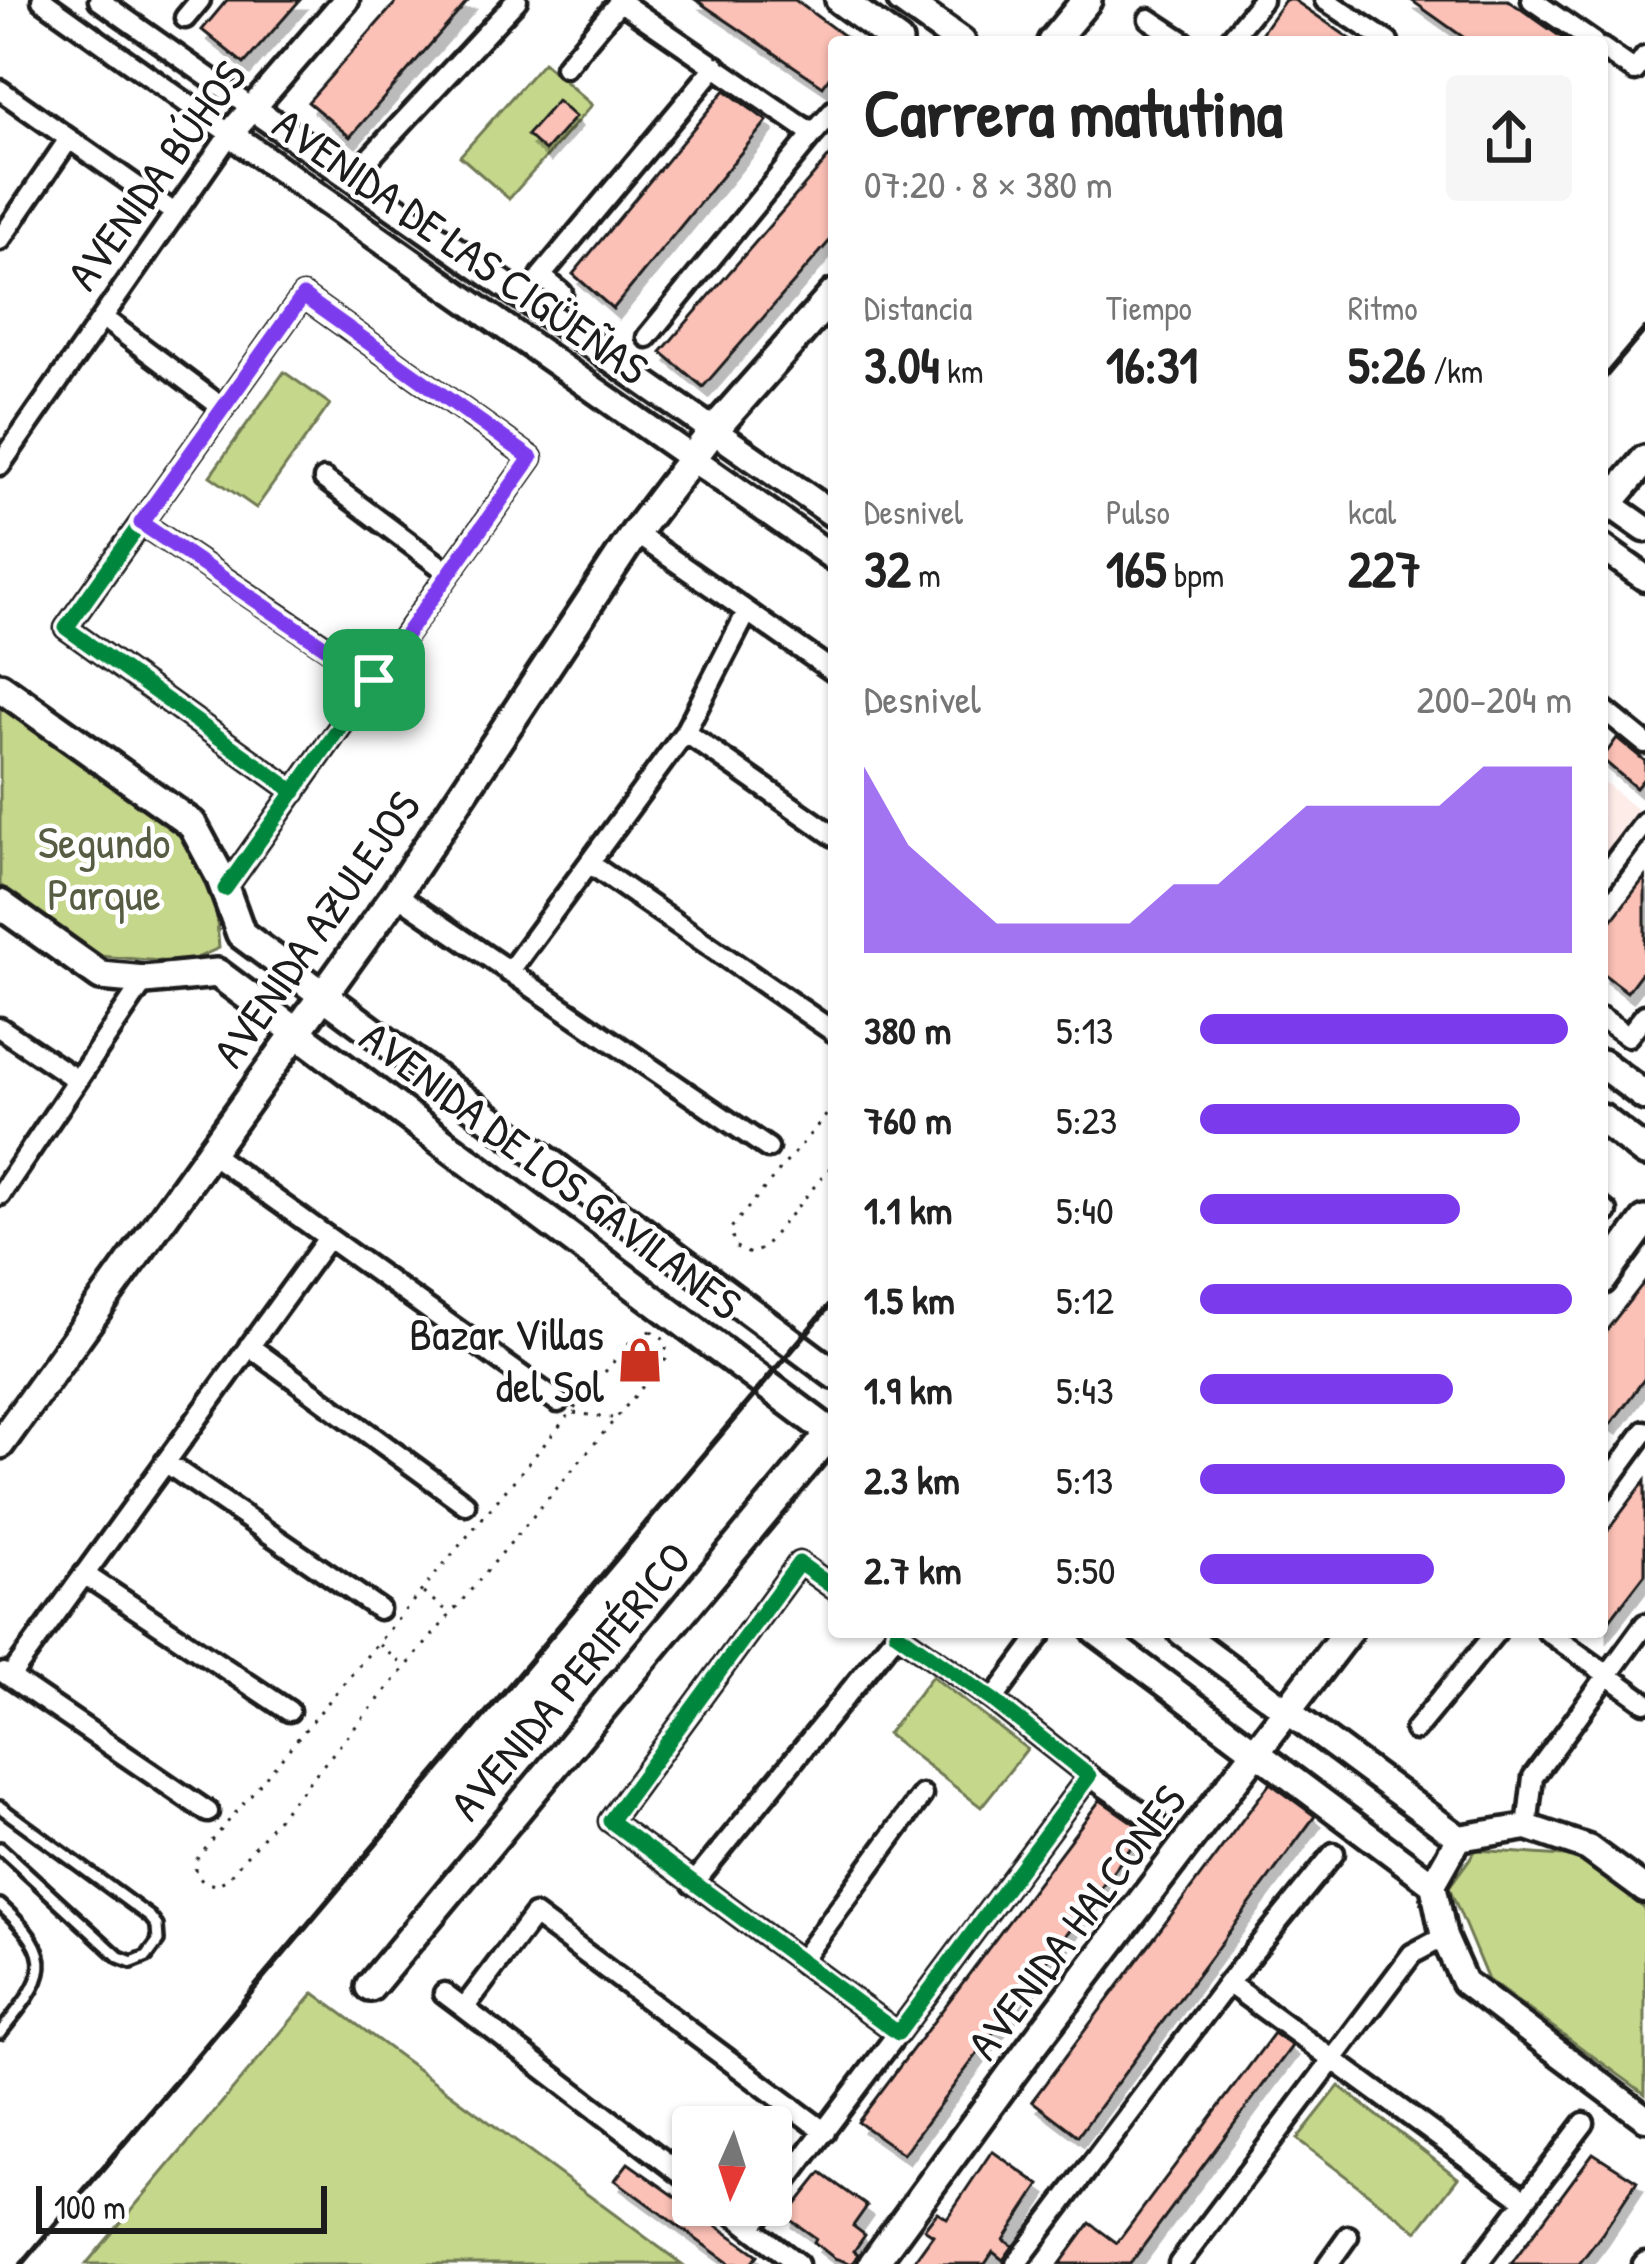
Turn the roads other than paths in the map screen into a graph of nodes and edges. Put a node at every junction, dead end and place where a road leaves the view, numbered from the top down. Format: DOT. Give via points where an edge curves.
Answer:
graph roads {
  1 [pos="41,0"];
  2 [pos="99,0"];
  3 [pos="200,0"];
  4 [pos="346,0"];
  5 [pos="517,0"];
  6 [pos="840,0"];
  7 [pos="902,0"];
  8 [pos="1088,0"];
  9 [pos="1262,0"];
  10 [pos="1325,0"];
  11 [pos="1532,0"];
  12 [pos="619,1"];
  13 [pos="185,18"];
  14 [pos="1149,19"];
  15 [pos="890,36"];
  16 [pos="953,36"];
  17 [pos="1057,36"];
  18 [pos="1175,36"];
  19 [pos="1233,36"];
  20 [pos="1379,36"];
  21 [pos="1584,36"];
  22 [pos="1608,52"];
  23 [pos="1645,57"];
  24 [pos="716,66"];
  25 [pos="565,67"];
  26 [pos="0,90"];
  27 [pos="252,108"];
  28 [pos="828,117"];
  29 [pos="230,134"];
  30 [pos="813,134"];
  31 [pos="69,139"];
  32 [pos="350,178"];
  33 [pos="173,212"];
  34 [pos="0,240"];
  35 [pos="562,293"];
  36 [pos="828,301"];
  37 [pos="103,318"];
  38 [pos="647,337"];
  39 [pos="223,408"];
  40 [pos="713,431"];
  41 [pos="691,458"];
  42 [pos="1645,460"];
  43 [pos="0,465"];
  44 [pos="324,479"];
  45 [pos="1608,500"];
  46 [pos="1608,506"];
  47 [pos="828,511"];
  48 [pos="141,523"];
  49 [pos="1645,529"];
  50 [pos="635,533"];
  51 [pos="1608,551"];
  52 [pos="828,554"];
  53 [pos="449,573"];
  54 [pos="1645,578"];
  55 [pos="747,612"];
  56 [pos="828,668"];
  57 [pos="374,680"];
  58 [pos="0,687"];
  59 [pos="1608,713"];
  60 [pos="685,732"];
  61 [pos="1645,742"];
  62 [pos="295,791"];
  63 [pos="1645,822"];
  64 [pos="828,832"];
  65 [pos="589,863"];
  66 [pos="1608,870"];
  67 [pos="225,890"];
  68 [pos="396,894"];
  69 [pos="0,904"];
  70 [pos="241,934"];
  71 [pos="509,972"];
  72 [pos="217,973"];
  73 [pos="145,980"];
  74 [pos="323,994"];
  75 [pos="1645,1015"];
  76 [pos="1608,1022"];
  77 [pos="0,1028"];
  78 [pos="828,1028"];
  79 [pos="296,1032"];
  80 [pos="1608,1068"];
  81 [pos="77,1081"];
  82 [pos="1645,1096"];
  83 [pos="1608,1124"];
  84 [pos="768,1148"];
  85 [pos="1645,1152"];
  86 [pos="210,1153"];
  87 [pos="0,1195"];
  88 [pos="1645,1220"];
  89 [pos="328,1238"];
  90 [pos="1608,1272"];
  91 [pos="719,1289"];
  92 [pos="690,1327"];
  93 [pos="249,1346"];
  94 [pos="828,1370"];
  95 [pos="565,1408"];
  96 [pos="828,1428"];
  97 [pos="1645,1431"];
  98 [pos="828,1438"];
  99 [pos="0,1444"];
  100 [pos="165,1462"];
  101 [pos="1608,1482"];
  102 [pos="465,1504"];
  103 [pos="84,1574"];
  104 [pos="828,1584"];
  105 [pos="379,1609"];
  106 [pos="1645,1624"];
  107 [pos="891,1638"];
  108 [pos="905,1638"];
  109 [pos="1039,1638"];
  110 [pos="1104,1638"];
  111 [pos="1189,1638"];
  112 [pos="1343,1638"];
  113 [pos="1491,1638"];
  114 [pos="1556,1638"];
  115 [pos="5,1674"];
  116 [pos="1606,1675"];
  117 [pos="993,1700"];
  118 [pos="1645,1702"];
  119 [pos="289,1711"];
  120 [pos="1289,1712"];
  121 [pos="1415,1730"];
  122 [pos="1258,1753"];
  123 [pos="1089,1776"];
  124 [pos="922,1795"];
  125 [pos="0,1807"];
  126 [pos="208,1812"];
  127 [pos="1157,1823"];
  128 [pos="1527,1827"];
  129 [pos="1459,1838"];
  130 [pos="0,1848"];
  131 [pos="1334,1853"];
  132 [pos="1432,1883"];
  133 [pos="694,1884"];
  134 [pos="1645,1891"];
  135 [pos="0,1905"];
  136 [pos="1444,1937"];
  137 [pos="800,1961"];
  138 [pos="1228,1983"];
  139 [pos="370,1987"];
  140 [pos="444,1993"];
  141 [pos="464,2008"];
  142 [pos="0,2033"];
  143 [pos="898,2033"];
  144 [pos="1334,2058"];
  145 [pos="1645,2118"];
  146 [pos="1584,2123"];
  147 [pos="825,2132"];
  148 [pos="672,2167"];
  149 [pos="792,2175"];
  150 [pos="1525,2200"];
  151 [pos="748,2226"];
  152 [pos="751,2228"];
  153 [pos="1348,2236"];
  154 [pos="798,2264"];
  155 [pos="873,2264"];
  156 [pos="1016,2264"];
  157 [pos="1179,2264"];
  158 [pos="1328,2264"];
  159 [pos="1477,2264"];
  1 -- 29 [label="street, AVENIDA DE LAS CIGÜEÑAS"];
  2 -- 27 [label="street, AVENIDA DE LAS CIGÜEÑAS"];
  3 -- 13 [label="street"];
  4 -- 27 [label="street, AVENIDA BÚHOS"];
  5 -- 32 [label="street"];
  6 -- 15 [label="main road"];
  7 -- 16 [label="main road"];
  8 -- 17 [label="main road"];
  9 -- 19 [label="street"];
  10 -- 20 [label="street"];
  11 -- 21 [label="street"];
  12 -- 24 [label="street"];
  12 -- 25 [label="street"];
  14 -- 18 [label="street"];
  22 -- 23 [label="street" via="1635,70"];
  24 -- 30 [label="street"];
  24 -- 35 [label="street" via="541,276"];
  26 -- 31 [label="street"];
  27 -- 29 [label="street, AVENIDA BÚHOS"];
  27 -- 32 [label="street, AVENIDA DE LAS CIGÜEÑAS"];
  28 -- 30 [label="street"];
  29 -- 33 [label="street, AVENIDA BÚHOS"];
  29 -- 41 [label="street, AVENIDA DE LAS CIGÜEÑAS"];
  30 -- 38 [label="street"];
  31 -- 33 [label="street"];
  31 -- 34 [label="street"];
  32 -- 40 [label="street, AVENIDA DE LAS CIGÜEÑAS"];
  33 -- 37 [label="street, AVENIDA BÚHOS"];
  36 -- 40 [label="main road, AVENIDA AZULEJOS"];
  37 -- 39 [label="street"];
  37 -- 43 [label="street, AVENIDA BÚHOS"];
  39 -- 48 [label="street"];
  39 -- 53 [label="street" via="303,296 531,458"];
  40 -- 41 [label="main road, AVENIDA AZULEJOS"];
  40 -- 47 [label="street, AVENIDA DE LAS CIGÜEÑAS"];
  41 -- 50 [label="main road, AVENIDA AZULEJOS"];
  41 -- 52 [label="street, AVENIDA DE LAS CIGÜEÑAS"];
  42 -- 45 [label="main road"];
  44 -- 53 [label="street"];
  46 -- 49 [label="street"];
  48 -- 57 [label="street"];
  48 -- 62 [label="street" via="66,628"];
  50 -- 55 [label="street"];
  50 -- 68 [label="main road, AVENIDA AZULEJOS"];
  51 -- 54 [label="street"];
  53 -- 57 [label="street"];
  55 -- 56 [label="street"];
  55 -- 60 [label="street"];
  57 -- 62 [label="street"];
  58 -- 67 [label="main road" via="192,824"];
  59 -- 61 [label="street"];
  60 -- 64 [label="street"];
  60 -- 65 [label="street"];
  62 -- 67 [label="street"];
  63 -- 66 [label="street"];
  65 -- 71 [label="street"];
  65 -- 78 [label="street"];
  67 -- 70 [label="main road"];
  68 -- 71 [label="street"];
  68 -- 74 [label="main road, AVENIDA AZULEJOS"];
  69 -- 73 [label="main road" via="101,976"];
  70 -- 72 [label="main road"];
  70 -- 74 [label="main road, AVENIDA DE LOS GAVILANES"];
  71 -- 84 [label="street"];
  72 -- 73 [label="main road"];
  72 -- 79 [label="main road, AVENIDA DE LOS GAVILANES"];
  73 -- 81 [label="street"];
  74 -- 79 [label="main road, AVENIDA AZULEJOS"];
  74 -- 91 [label="main road, AVENIDA DE LOS GAVILANES"];
  75 -- 76 [label="street" via="1628,1036"];
  77 -- 81 [label="street"];
  79 -- 86 [label="main road, AVENIDA AZULEJOS"];
  79 -- 92 [label="main road, AVENIDA DE LOS GAVILANES"];
  80 -- 82 [label="main road"];
  81 -- 87 [label="street"];
  83 -- 85 [label="main road"];
  86 -- 89 [label="street"];
  86 -- 99 [label="main road, AVENIDA AZULEJOS"];
  88 -- 90 [label="main road"];
  89 -- 93 [label="street"];
  89 -- 95 [label="street"];
  91 -- 92 [label="main road"];
  91 -- 94 [label="main road, AVENIDA DE LOS GAVILANES"];
  92 -- 96 [label="main road, AVENIDA DE LOS GAVILANES"];
  93 -- 100 [label="street"];
  93 -- 102 [label="street"];
  97 -- 101 [label="street"];
  98 -- 139 [label="main road, AVENIDA PERIFÉRICO"];
  100 -- 103 [label="street"];
  100 -- 105 [label="street"];
  103 -- 115 [label="street"];
  103 -- 119 [label="street"];
  104 -- 133 [label="street" via="799,1564 602,1816"];
  106 -- 116 [label="street"];
  107 -- 133 [label="street"];
  108 -- 117 [label="street"];
  109 -- 117 [label="street"];
  110 -- 122 [label="street"];
  111 -- 120 [label="street"];
  112 -- 120 [label="main road, AVENIDA HALCONES"];
  113 -- 121 [label="street"];
  114 -- 116 [label="street"];
  115 -- 126 [label="street"];
  116 -- 118 [label="street"];
  116 -- 128 [label="street" via="1532,1777"];
  117 -- 123 [label="street"];
  120 -- 122 [label="main road, AVENIDA HALCONES"];
  120 -- 129 [label="street"];
  122 -- 132 [label="street"];
  122 -- 155 [label="main road, AVENIDA HALCONES"];
  123 -- 127 [label="street"];
  123 -- 143 [label="street"];
  124 -- 137 [label="street"];
  125 -- 130 [label="lane" via="150,1918 158,1941 147,1956 118,1957"];
  128 -- 129 [label="street"];
  128 -- 134 [label="street" via="1588,1848"];
  129 -- 132 [label="street"];
  131 -- 138 [label="street"];
  132 -- 136 [label="street"];
  133 -- 137 [label="street"];
  135 -- 142 [label="lane" via="31,1933 39,1953 35,1985"];
  136 -- 144 [label="street" via="1412,1954"];
  136 -- 145 [label="street" via="1464,1982"];
  137 -- 143 [label="street"];
  138 -- 144 [label="street"];
  138 -- 156 [label="street"];
  140 -- 141 [label="street"];
  141 -- 147 [label="street" via="534,1916"];
  141 -- 148 [label="street"];
  143 -- 147 [label="street"];
  144 -- 150 [label="street"];
  144 -- 157 [label="street"];
  146 -- 150 [label="street"];
  147 -- 149 [label="street"];
  150 -- 159 [label="street"];
  151 -- 152 [label="street"];
  152 -- 154 [label="street"];
  153 -- 158 [label="street"];
}
